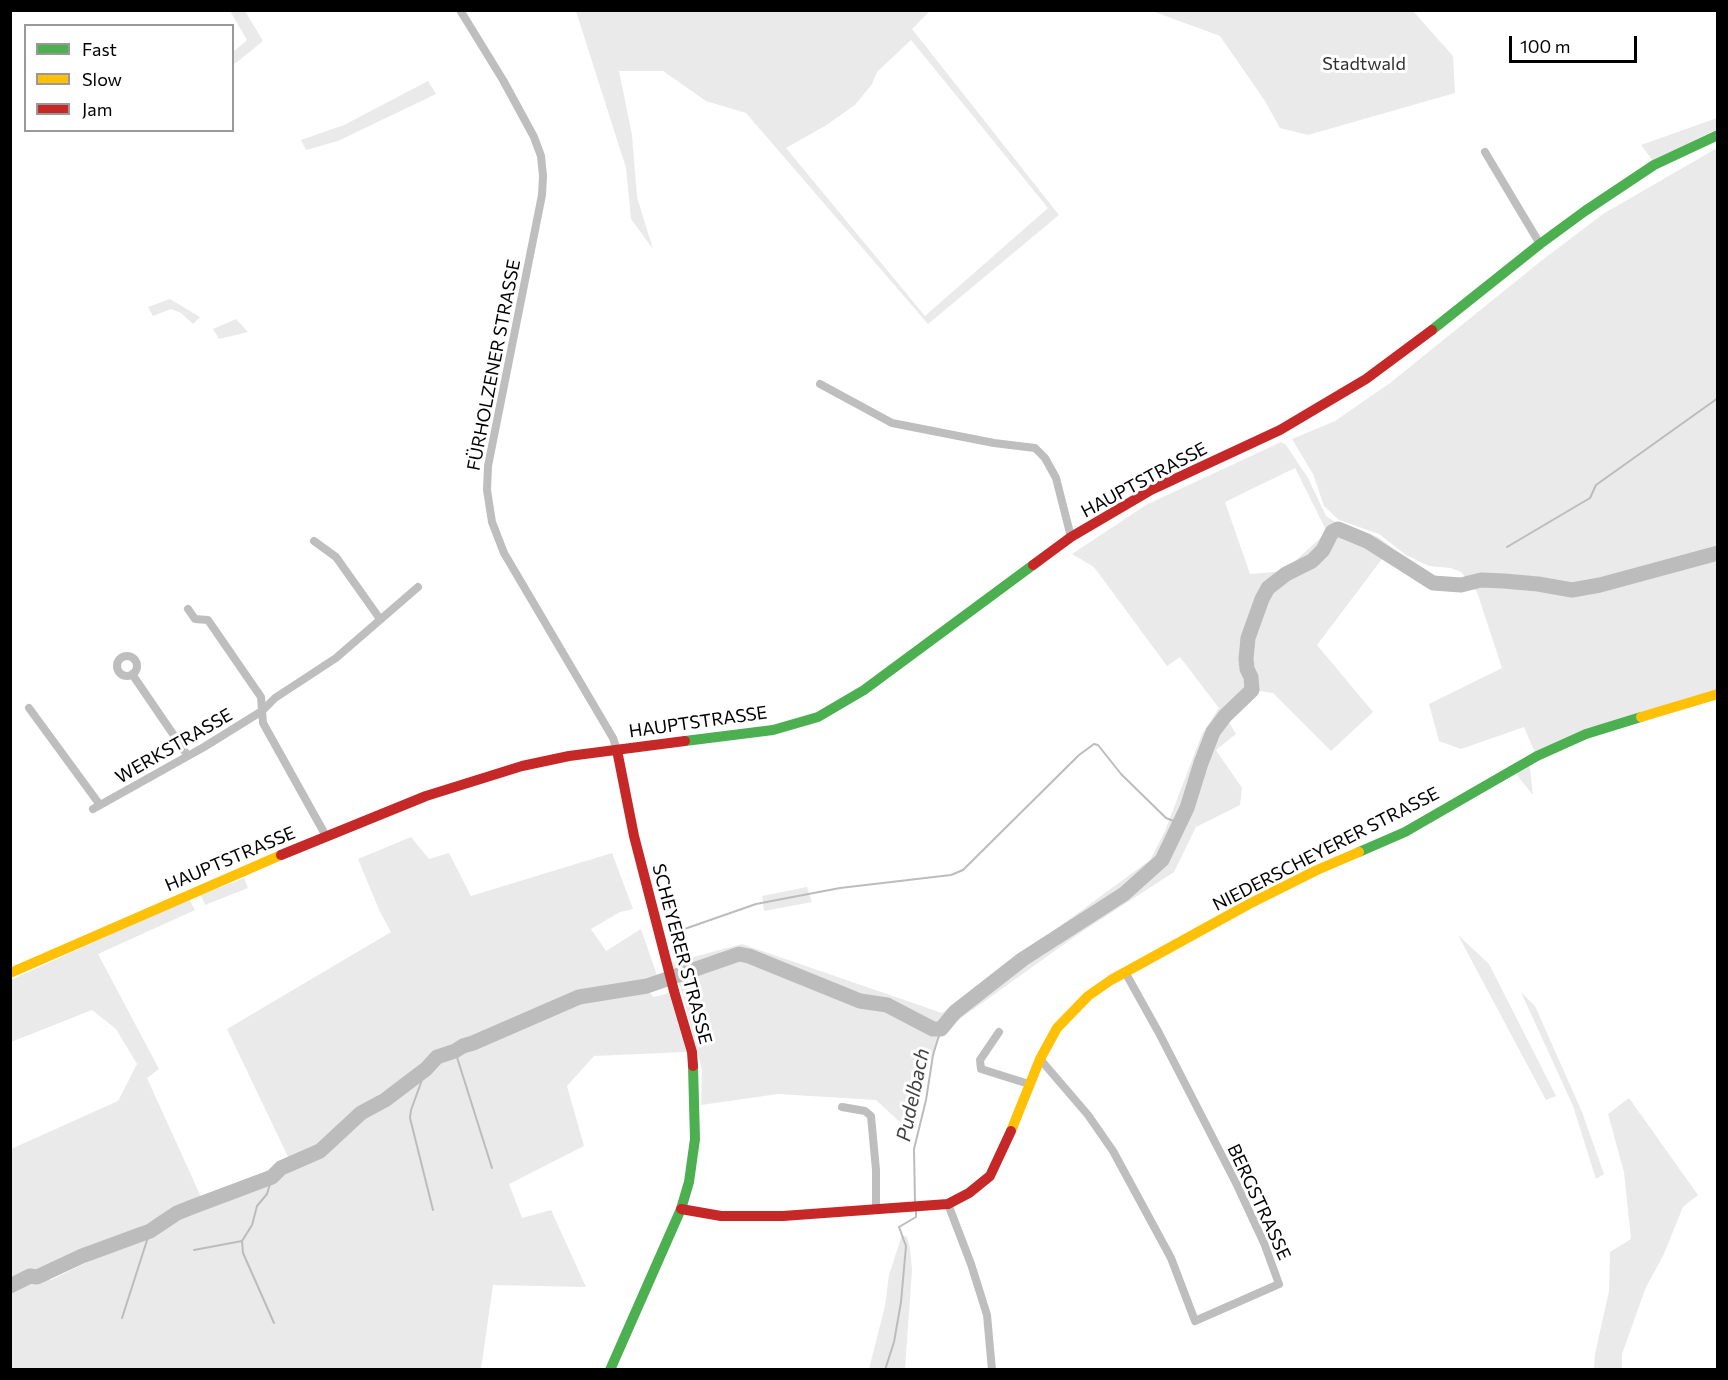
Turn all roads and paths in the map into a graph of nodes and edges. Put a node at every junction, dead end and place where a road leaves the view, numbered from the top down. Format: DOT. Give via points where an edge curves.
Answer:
graph roads {
  1 [pos="460,10"];
  2 [pos="1718,135"];
  3 [pos="1485,152"];
  4 [pos="1540,244"];
  5 [pos="820,384"];
  6 [pos="1071,537"];
  7 [pos="314,541"];
  8 [pos="418,587"];
  9 [pos="188,609"];
  10 [pos="380,619"];
  11 [pos="132,674"];
  12 [pos="1718,694"];
  13 [pos="29,708"];
  14 [pos="262,711"];
  15 [pos="617,750"];
  16 [pos="188,756"];
  17 [pos="326,836"];
  18 [pos="1125,972"];
  19 [pos="10,973"];
  20 [pos="999,1032"];
  21 [pos="1040,1059"];
  22 [pos="1029,1084"];
  23 [pos="842,1107"];
  24 [pos="948,1204"];
  25 [pos="681,1209"];
  26 [pos="876,1209"];
  27 [pos="610,1370"];
  28 [pos="992,1370"];
  1 -- 15 [label="street, FÜRHOLZENER STRASSE" via="534,137 543,176 488,466 492,522 504,553"];
  2 -- 4 [label="main road, HAUPTSTRASSE" via="1654,165"];
  3 -- 4 [label="street"];
  4 -- 6 [label="main road, HAUPTSTRASSE" via="1366,379 1280,430 1151,490"];
  5 -- 6 [label="street" via="892,423 1035,448 1056,478"];
  6 -- 15 [label="main road, HAUPTSTRASSE" via="864,690 818,717 773,730"];
  7 -- 10 [label="street" via="336,557"];
  8 -- 10 [label="street, WERKSTRASSE"];
  9 -- 14 [label="street, WERKSTRASSE" via="195,619 208,620 261,697"];
  10 -- 14 [label="street, WERKSTRASSE" via="336,658"];
  11 -- 16 [label="street"];
  12 -- 18 [label="main road, NIEDERSCHEYERER STRASSE" via="1586,734 1537,756 1405,832 1317,870"];
  13 -- 16 [label="street, WERKSTRASSE" via="97,807"];
  14 -- 16 [label="street, WERKSTRASSE"];
  14 -- 17 [label="street, WERKSTRASSE" via="263,723"];
  15 -- 17 [label="main road, HAUPTSTRASSE" via="513,768 426,796"];
  15 -- 25 [label="main road, SCHEYERER STRASSE" via="634,836 692,1052 695,1139"];
  17 -- 19 [label="main road, HAUPTSTRASSE"];
  18 -- 21 [label="main road, NIEDERSCHEYERER STRASSE" via="1088,996 1058,1028"];
  18 -- 21 [label="street, BERGSTRASSE" via="1237,1185 1279,1284 1195,1321 1171,1258 1113,1151"];
  20 -- 22 [label="street" via="980,1060 981,1069"];
  21 -- 22 [label="main road, NIEDERSCHEYERER STRASSE"];
  22 -- 24 [label="main road, NIEDERSCHEYERER STRASSE" via="990,1176"];
  23 -- 26 [label="street" via="871,1116"];
  24 -- 26 [label="main road, NIEDERSCHEYERER STRASSE"];
  24 -- 28 [label="street" via="987,1315"];
  25 -- 26 [label="main road, NIEDERSCHEYERER STRASSE" via="721,1216 783,1216"];
  25 -- 27 [label="main road, SCHEYERER STRASSE"];
}
